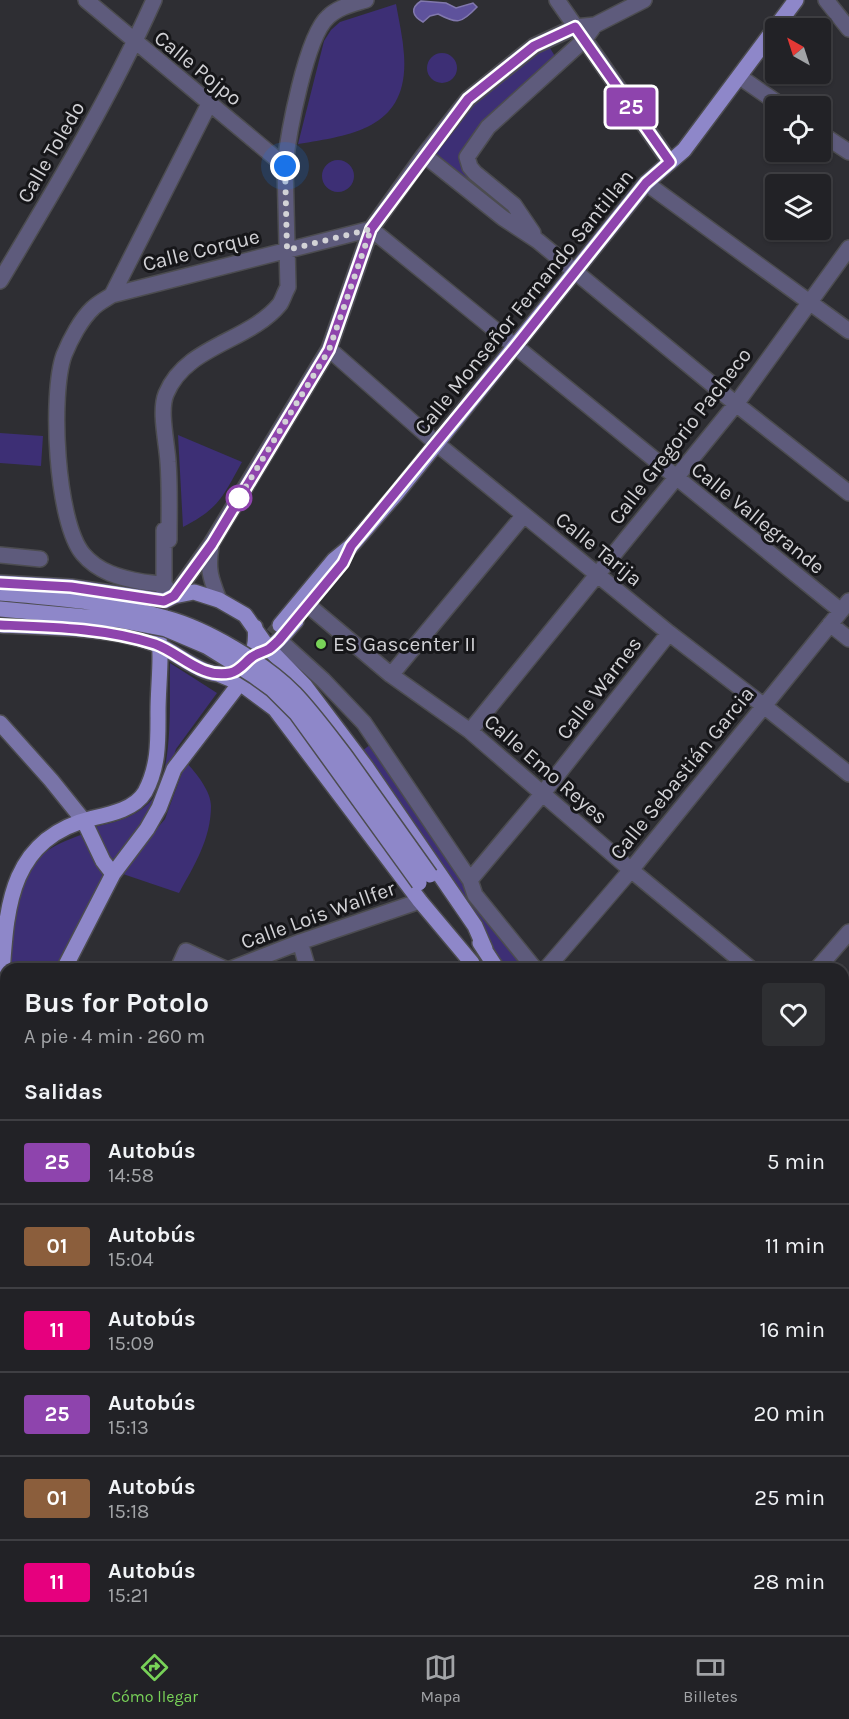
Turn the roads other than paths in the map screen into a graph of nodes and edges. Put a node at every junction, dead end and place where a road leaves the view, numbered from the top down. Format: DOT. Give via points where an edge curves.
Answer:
graph roads {
  1 [pos="86,0"];
  2 [pos="154,0"];
  3 [pos="366,0"];
  4 [pos="556,0"];
  5 [pos="644,0"];
  6 [pos="796,0"];
  7 [pos="826,0"];
  8 [pos="849,29"];
  9 [pos="580,34"];
  10 [pos="135,42"];
  11 [pos="740,77"];
  12 [pos="768,96"];
  13 [pos="209,104"];
  14 [pos="831,140"];
  15 [pos="849,152"];
  16 [pos="424,155"];
  17 [pos="670,162"];
  18 [pos="285,166"];
  19 [pos="646,183"];
  20 [pos="371,229"];
  21 [pos="538,241"];
  22 [pos="849,248"];
  23 [pos="287,250"];
  24 [pos="576,272"];
  25 [pos="0,281"];
  26 [pos="112,295"];
  27 [pos="809,302"];
  28 [pos="849,331"];
  29 [pos="515,347"];
  30 [pos="329,350"];
  31 [pos="736,404"];
  32 [pos="165,440"];
  33 [pos="436,443"];
  34 [pos="675,478"];
  35 [pos="849,493"];
  36 [pos="524,515"];
  37 [pos="169,540"];
  38 [pos="212,544"];
  39 [pos="351,546"];
  40 [pos="0,555"];
  41 [pos="40,559"];
  42 [pos="597,574"];
  43 [pos="0,583"];
  44 [pos="0,593"];
  45 [pos="167,594"];
  46 [pos="219,600"];
  47 [pos="309,606"];
  48 [pos="845,606"];
  49 [pos="0,609"];
  50 [pos="830,624"];
  51 [pos="0,625"];
  52 [pos="255,627"];
  53 [pos="669,633"];
  54 [pos="276,638"];
  55 [pos="849,639"];
  56 [pos="159,646"];
  57 [pos="249,660"];
  58 [pos="218,674"];
  59 [pos="391,675"];
  60 [pos="166,679"];
  61 [pos="240,683"];
  62 [pos="217,700"];
  63 [pos="764,706"];
  64 [pos="0,723"];
  65 [pos="470,731"];
  66 [pos="159,736"];
  67 [pos="174,769"];
  68 [pos="849,774"];
  69 [pos="543,793"];
  70 [pos="84,820"];
  71 [pos="630,870"];
  72 [pos="113,874"];
  73 [pos="425,879"];
  74 [pos="470,880"];
  75 [pos="420,901"];
  76 [pos="849,932"];
  77 [pos="300,942"];
  78 [pos="485,949"];
  79 [pos="3,963"];
  80 [pos="67,963"];
  81 [pos="181,963"];
  82 [pos="212,963"];
  83 [pos="246,963"];
  84 [pos="307,963"];
  85 [pos="472,963"];
  86 [pos="473,963"];
  87 [pos="493,963"];
  88 [pos="530,963"];
  89 [pos="551,963"];
  90 [pos="744,963"];
  91 [pos="822,963"];
  1 -- 10 [label="street, Calle Pojpo"];
  2 -- 10 [label="street, Calle Toledo"];
  3 -- 18 [label="street" via="342,8 318,30 310,48"];
  4 -- 9 [label="street"];
  5 -- 9 [label="street"];
  6 -- 11 [label="main road, Calle Monseñor Fernando Santillan"];
  7 -- 8 [label="street"];
  9 -- 16 [label="street" via="534,46 468,99"];
  9 -- 17 [label="street"];
  9 -- 21 [label="street" via="488,127 467,157 475,174 514,205"];
  10 -- 13 [label="street, Calle Pojpo"];
  10 -- 25 [label="street, Calle Toledo" via="81,145"];
  11 -- 12 [label="street"];
  11 -- 17 [label="main road, Calle Monseñor Fernando Santillan" via="684,150"];
  13 -- 18 [label="street, Calle Pojpo"];
  13 -- 26 [label="street"];
  14 -- 15 [label="street"];
  16 -- 20 [label="street"];
  16 -- 21 [label="street" via="502,218"];
  17 -- 19 [label="main road, Calle Monseñor Fernando Santillan"];
  18 -- 23 [label="street"];
  19 -- 24 [label="main road, Calle Monseñor Fernando Santillan"];
  19 -- 27 [label="street"];
  20 -- 23 [label="street, Calle Corque"];
  20 -- 29 [label="street, Calle Vallegrande"];
  20 -- 30 [label="street"];
  21 -- 24 [label="street"];
  22 -- 27 [label="street, Calle Gregorio Pacheco"];
  23 -- 26 [label="street, Calle Corque"];
  23 -- 32 [label="street" via="288,287 280,303 258,323 180,371 165,395"];
  24 -- 29 [label="main road, Calle Monseñor Fernando Santillan"];
  24 -- 31 [label="street"];
  26 -- 45 [label="street" via="92,309 80,326 59,373 56,400 61,486 68,526 73,540 94,565 111,575"];
  27 -- 28 [label="street"];
  27 -- 31 [label="street, Calle Gregorio Pacheco"];
  29 -- 33 [label="main road, Calle Monseñor Fernando Santillan"];
  29 -- 34 [label="street, Calle Vallegrande"];
  30 -- 33 [label="street, Calle Tarija"];
  30 -- 38 [label="street"];
  31 -- 34 [label="street, Calle Gregorio Pacheco"];
  31 -- 35 [label="street"];
  32 -- 37 [label="street"];
  32 -- 45 [label="street"];
  33 -- 36 [label="street, Calle Tarija"];
  33 -- 39 [label="main road, Calle Monseñor Fernando Santillan"];
  34 -- 42 [label="street, Calle Gregorio Pacheco"];
  34 -- 48 [label="street, Calle Vallegrande"];
  36 -- 42 [label="street, Calle Tarija"];
  36 -- 59 [label="street"];
  38 -- 45 [label="street"];
  38 -- 46 [label="street" via="209,570"];
  39 -- 47 [label="main road, Calle Monseñor Fernando Santillan" via="343,563"];
  39 -- 54 [label="main road, Calle Monseñor Fernando Santillan" via="333,560"];
  40 -- 41 [label="street"];
  42 -- 53 [label="street, Calle Tarija"];
  42 -- 65 [label="street, Calle Gregorio Pacheco"];
  43 -- 45 [label="main road"];
  44 -- 73 [label="main road, bridge" via="119,607 165,617 232,648 280,681 316,718"];
  45 -- 46 [label="main road" via="194,592"];
  45 -- 56 [label="main road" via="158,631"];
  46 -- 52 [label="main road" via="245,615"];
  47 -- 54 [label="main road, Calle Monseñor Fernando Santillan"];
  47 -- 59 [label="street, Calle Emo Reyes"];
  48 -- 50 [label="street, Calle Sebastián Garcia"];
  49 -- 73 [label="main road, bridge" via="118,620 166,629 206,646 244,669 297,714"];
  50 -- 55 [label="street"];
  50 -- 63 [label="street, Calle Sebastián Garcia"];
  51 -- 56 [label="main road" via="106,633"];
  52 -- 54 [label="main road"];
  52 -- 57 [label="main road" via="257,641"];
  53 -- 63 [label="street, Calle Tarija"];
  53 -- 69 [label="street, Calle Warnes"];
  54 -- 57 [label="main road, Calle Monseñor Fernando Santillan"];
  54 -- 74 [label="street" via="364,723"];
  54 -- 78 [label="main road" via="304,686 366,767 475,926"];
  56 -- 58 [label="main road" via="196,667"];
  56 -- 66 [label="main road"];
  57 -- 58 [label="main road" via="232,673"];
  57 -- 61 [label="main road"];
  58 -- 61 [label="main road"];
  59 -- 65 [label="street, Calle Emo Reyes"];
  60 -- 66 [label="street" via="164,723"];
  61 -- 67 [label="main road"];
  61 -- 75 [label="main road" via="275,709 291,727"];
  62 -- 67 [label="main road" via="179,747"];
  63 -- 68 [label="street, Calle Tarija"];
  63 -- 71 [label="street, Calle Sebastián Garcia"];
  64 -- 70 [label="main road"];
  65 -- 69 [label="street, Calle Emo Reyes"];
  66 -- 70 [label="main road" via="157,759 144,794 134,804 112,814"];
  67 -- 72 [label="main road" via="147,829"];
  69 -- 71 [label="street, Calle Emo Reyes"];
  69 -- 74 [label="street, Calle Warnes"];
  70 -- 72 [label="main road"];
  70 -- 79 [label="main road" via="52,837 29,856 17,877 9,903"];
  71 -- 89 [label="street, Calle Sebastián Garcia"];
  71 -- 90 [label="street, Calle Emo Reyes"];
  72 -- 80 [label="main road"];
  73 -- 78 [label="main road"];
  73 -- 86 [label="main road"];
  74 -- 88 [label="street" via="475,895"];
  75 -- 77 [label="street, Calle Lois Wallfer"];
  75 -- 85 [label="main road"];
  76 -- 91 [label="street"];
  77 -- 83 [label="street, Calle Lois Wallfer"];
  77 -- 84 [label="street"];
  78 -- 87 [label="main road"];
  81 -- 82 [label="street" via="186,951"];
}
